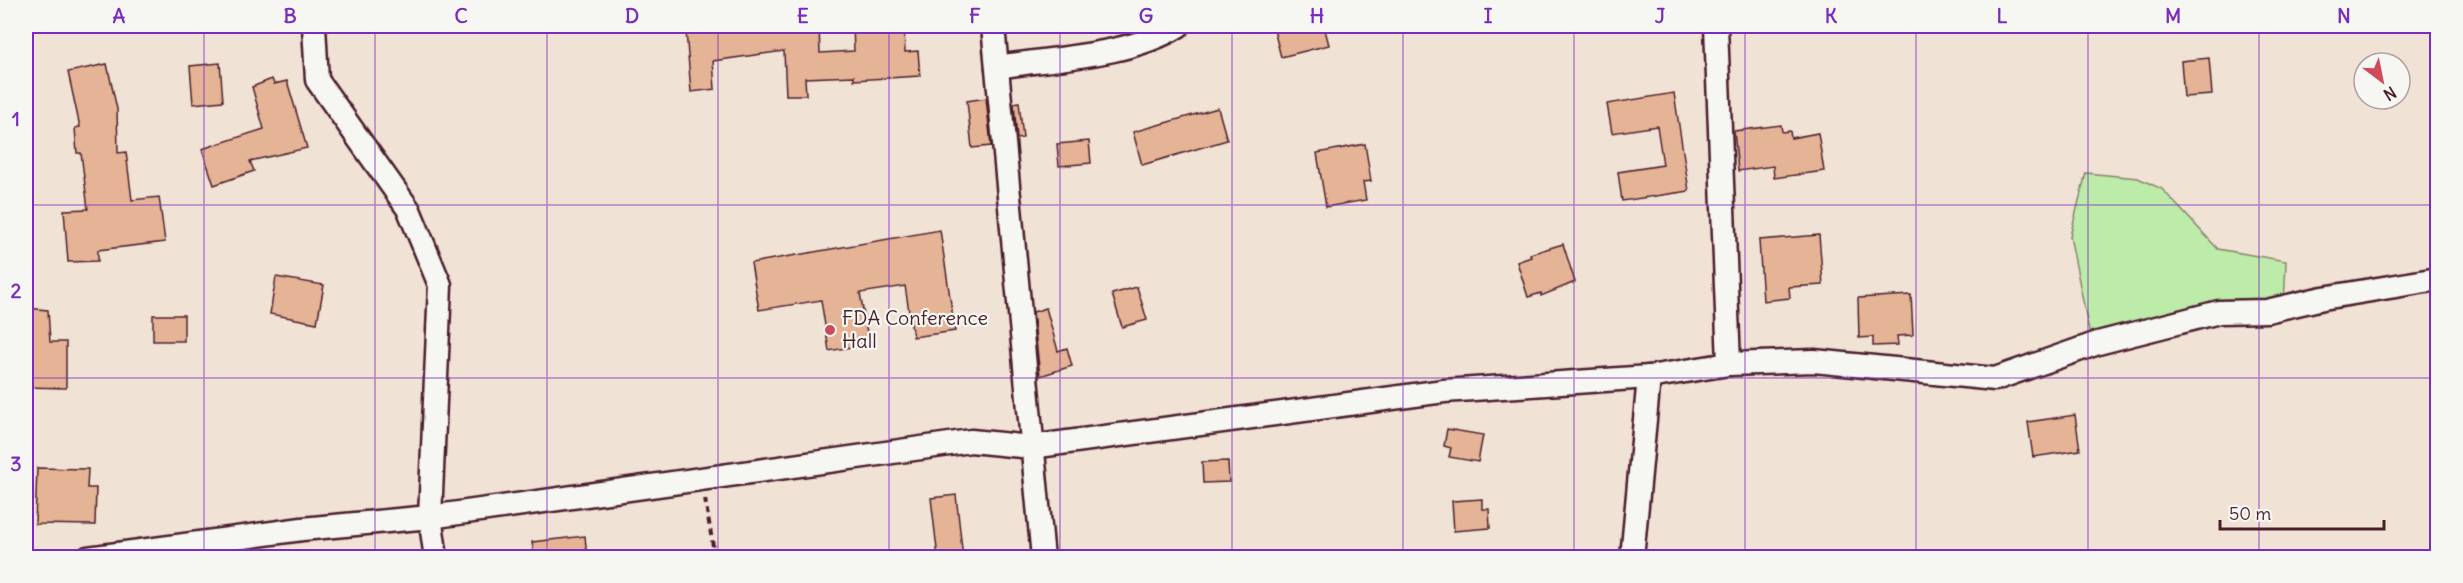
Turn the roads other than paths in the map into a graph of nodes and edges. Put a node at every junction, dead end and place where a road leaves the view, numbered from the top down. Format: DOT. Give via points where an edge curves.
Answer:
graph roads {
  1 [pos="314,26"];
  2 [pos="993,26"];
  3 [pos="1178,26"];
  4 [pos="1716,26"];
  5 [pos="997,67"];
  6 [pos="2438,279"];
  7 [pos="1729,364"];
  8 [pos="1649,377"];
  9 [pos="1031,447"];
  10 [pos="430,517"];
  11 [pos="88,558"];
  12 [pos="436,558"];
  13 [pos="1043,558"];
  14 [pos="1632,558"];
  1 -- 10 [label="street" via="317,80 409,210 440,285"];
  2 -- 5 [label="street"];
  3 -- 5 [label="street" via="1119,48"];
  4 -- 7 [label="street"];
  5 -- 9 [label="street"];
  6 -- 7 [label="street" via="2267,310 2219,312 2098,343 1995,379 1814,361"];
  7 -- 8 [label="street"];
  8 -- 9 [label="street" via="1444,391"];
  8 -- 14 [label="street"];
  9 -- 10 [label="street" via="971,441"];
  9 -- 13 [label="street"];
  10 -- 11 [label="street" via="303,529"];
  10 -- 12 [label="street"];
}
